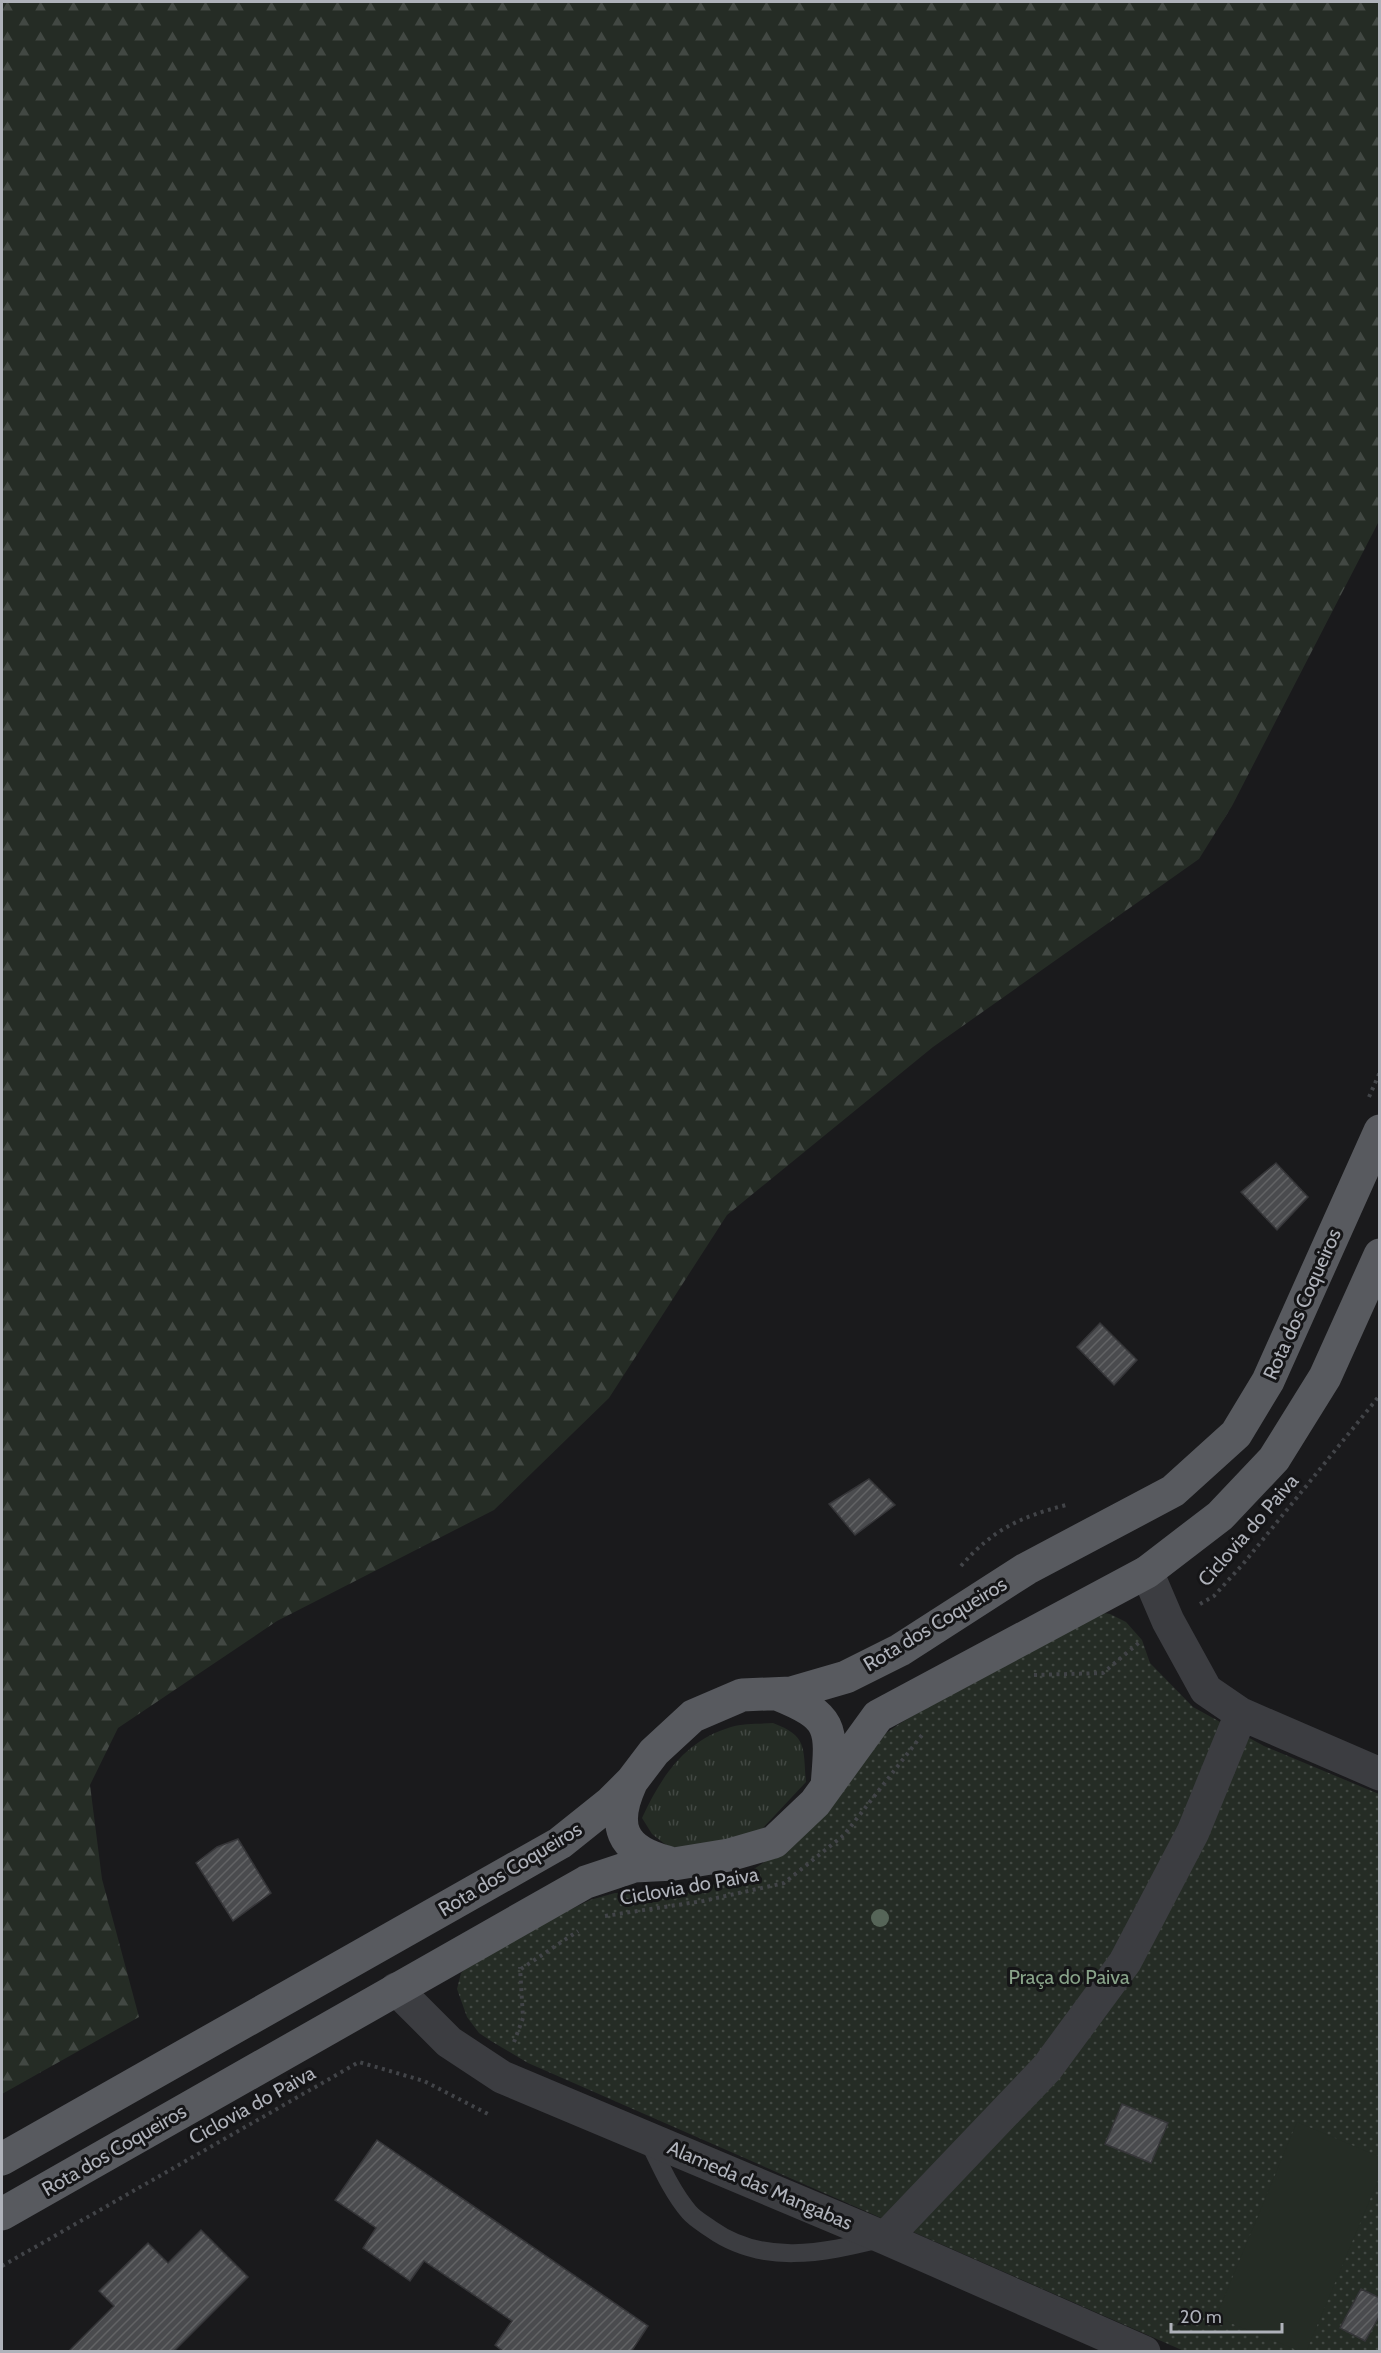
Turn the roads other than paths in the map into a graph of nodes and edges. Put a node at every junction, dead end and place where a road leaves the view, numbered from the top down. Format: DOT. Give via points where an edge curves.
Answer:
graph roads {
  1 [pos="1380,1131"];
  2 [pos="1380,1255"];
  3 [pos="1147,1572"];
  4 [pos="777,1694"];
  5 [pos="1241,1714"];
  6 [pos="1380,1774"];
  7 [pos="632,1781"];
  8 [pos="827,1785"];
  9 [pos="674,1864"];
  10 [pos="396,1989"];
  11 [pos="647,2137"];
  12 [pos="2,2158"];
  13 [pos="2,2214"];
  14 [pos="885,2238"];
  15 [pos="1144,2352"];
  1 -- 4 [label="main road, Rota dos Coqueiros" via="1268,1381 1236,1434 1173,1491 1026,1569 900,1650 846,1677"];
  2 -- 3 [label="main road, Rota dos Coqueiros" via="1325,1377 1274,1459 1220,1516"];
  3 -- 5 [label="street" via="1168,1621 1206,1689"];
  3 -- 8 [label="main road, Rota dos Coqueiros" via="878,1716"];
  4 -- 7 [label="main road, Rota dos Coqueiros" via="742,1695 693,1716 654,1752"];
  4 -- 8 [label="main road" via="808,1707 826,1724 830,1746"];
  5 -- 6 [label="street"];
  5 -- 14 [label="street" via="1194,1832 1125,1962 1047,2068"];
  7 -- 9 [label="main road" via="620,1815 623,1831 631,1846 648,1857"];
  7 -- 12 [label="main road, Rota dos Coqueiros" via="560,1843"];
  8 -- 9 [label="main road, Rota dos Coqueiros" via="815,1803 774,1842 729,1855"];
  9 -- 10 [label="main road, Rota dos Coqueiros" via="634,1866 586,1882"];
  10 -- 11 [label="street, Alameda das Mangabas" via="449,2042 502,2077"];
  10 -- 13 [label="main road, Rota dos Coqueiros"];
  11 -- 14 [label="street, Alameda das Mangabas"];
  11 -- 14 [label="lane" via="669,2183 690,2214 729,2242 779,2254 826,2253"];
  14 -- 15 [label="street, Alameda das Mangabas"];
}
